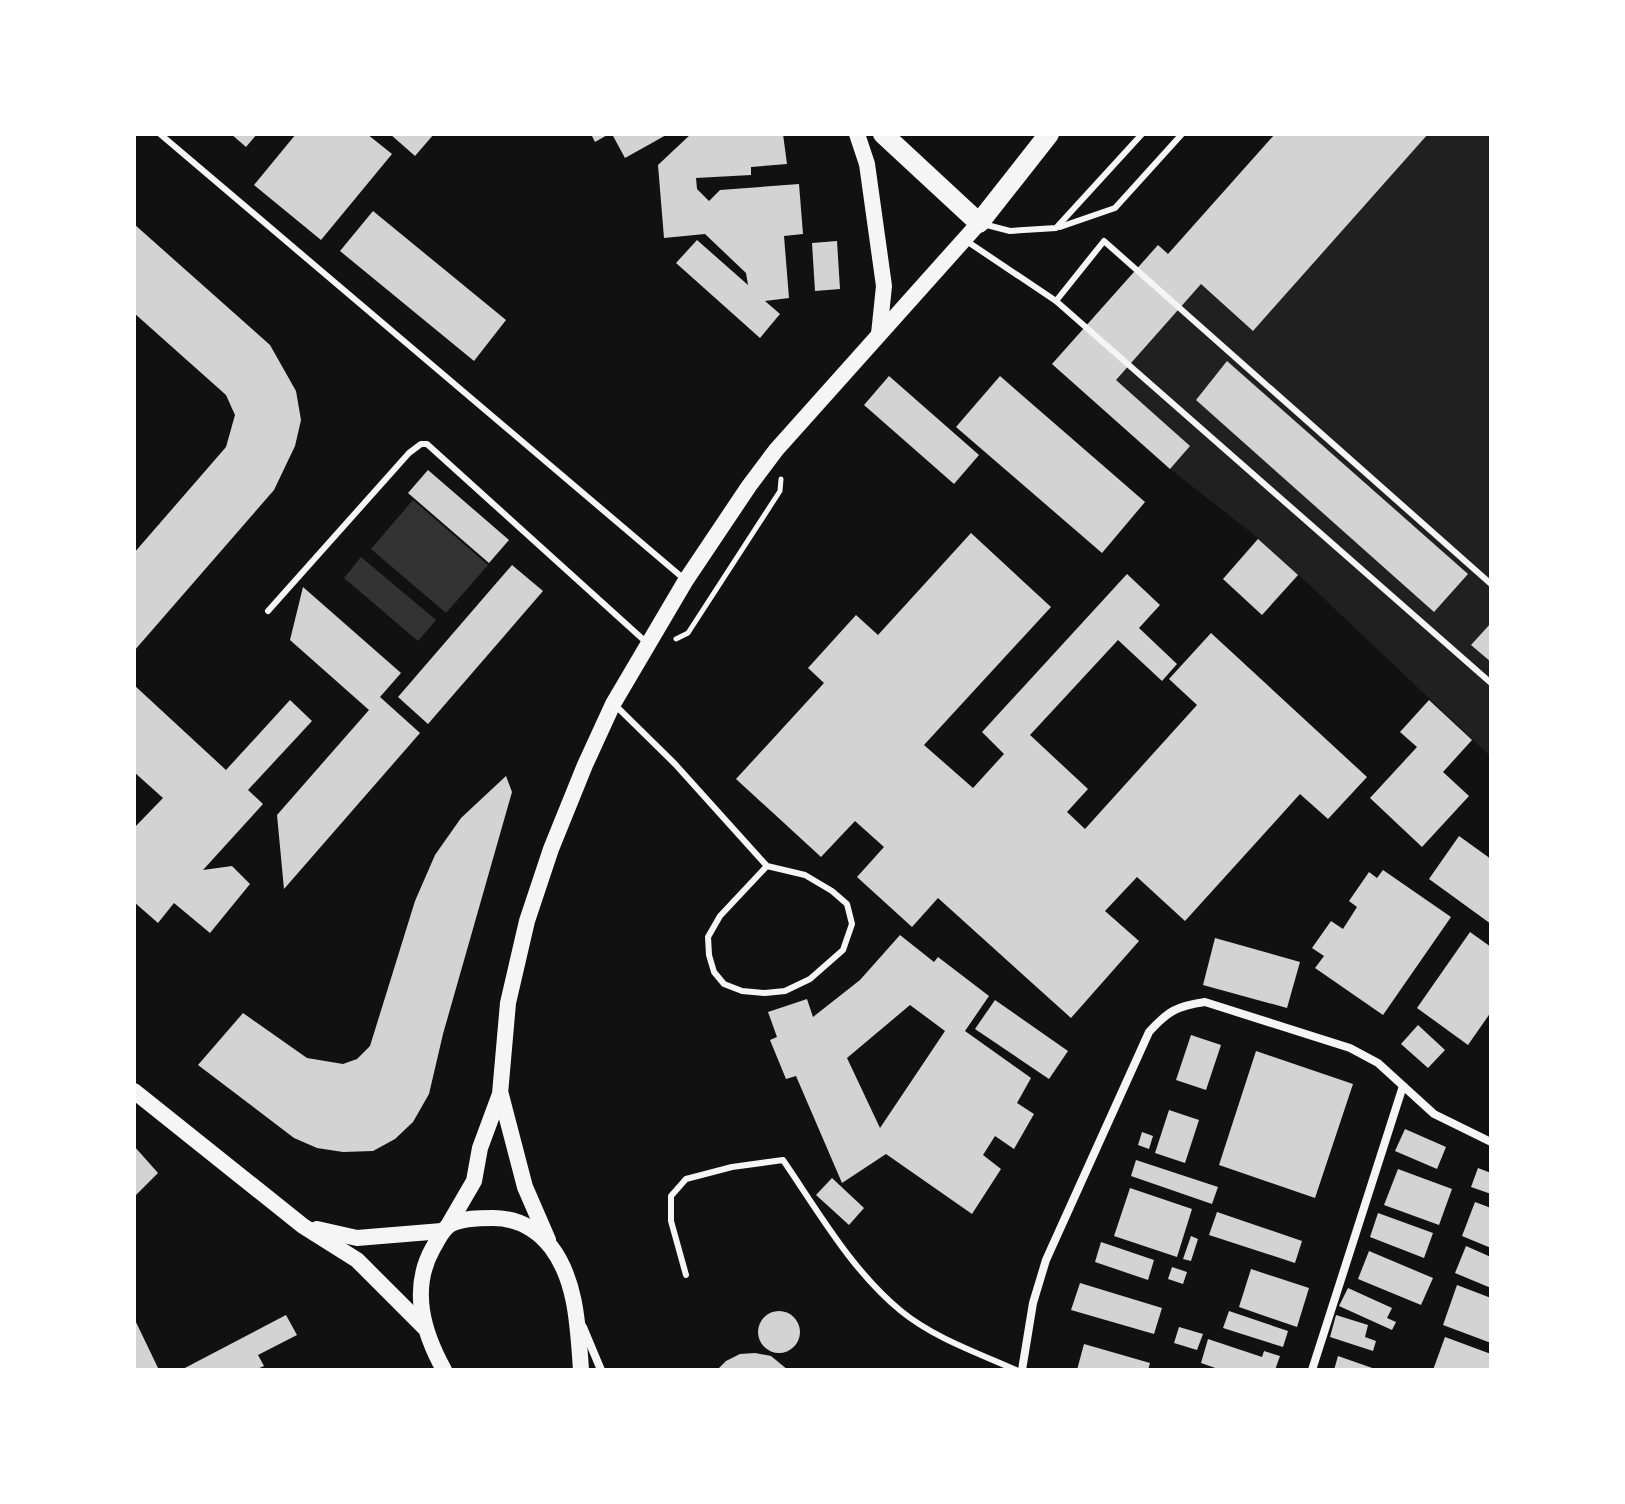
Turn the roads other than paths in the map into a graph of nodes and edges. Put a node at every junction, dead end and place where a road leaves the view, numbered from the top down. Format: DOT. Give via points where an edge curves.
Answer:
graph roads {
  1 [pos="160,134"];
  2 [pos="857,134"];
  3 [pos="883,134"];
  4 [pos="1049,134"];
  5 [pos="1142,134"];
  6 [pos="1182,134"];
  7 [pos="979,223"];
  8 [pos="1056,228"];
  9 [pos="965,240"];
  10 [pos="1056,301"];
  11 [pos="879,334"];
  12 [pos="686,580"];
  13 [pos="1491,584"];
  14 [pos="268,611"];
  15 [pos="649,645"];
  16 [pos="1491,683"];
  17 [pos="613,704"];
  18 [pos="767,866"];
  19 [pos="1403,1086"];
  20 [pos="134,1091"];
  21 [pos="500,1094"];
  22 [pos="1491,1142"];
  23 [pos="303,1226"];
  24 [pos="446,1228"];
  25 [pos="552,1248"];
  26 [pos="686,1275"];
  27 [pos="576,1311"];
  28 [pos="424,1327"];
  29 [pos="444,1370"];
  30 [pos="581,1370"];
  31 [pos="601,1370"];
  32 [pos="1019,1370"];
  33 [pos="1312,1370"];
  1 -- 12 [label="lane"];
  2 -- 11 [label="main road" via="867,164 884,286"];
  3 -- 7 [label="main road"];
  4 -- 7 [label="main road"];
  5 -- 8 [label="lane"];
  6 -- 8 [label="lane" via="1115,208"];
  7 -- 8 [label="lane" via="1010,231"];
  7 -- 9 [label="main road"];
  9 -- 10 [label="lane"];
  9 -- 11 [label="main road"];
  10 -- 13 [label="lane" via="1104,241"];
  10 -- 16 [label="lane"];
  11 -- 12 [label="main road" via="776,450"];
  12 -- 15 [label="main road"];
  14 -- 15 [label="lane" via="409,453 427,444"];
  15 -- 17 [label="main road"];
  17 -- 18 [label="lane"];
  17 -- 21 [label="main road" via="551,849 527,921 508,1003"];
  18 -- 18 [label="lane" via="805,875 832,891 847,904 852,924 843,950 810,979 785,991 742,991 724,984 714,972 708,937 720,916"];
  19 -- 22 [label="street" via="1434,1114"];
  19 -- 32 [label="street" via="1378,1063 1350,1048 1205,1002 1166,1014 1149,1032 1046,1260"];
  19 -- 33 [label="street"];
  20 -- 23 [label="main road"];
  21 -- 24 [label="main road" via="474,1181"];
  21 -- 25 [label="main road" via="525,1187"];
  23 -- 24 [label="main road" via="357,1238"];
  23 -- 28 [label="main road" via="357,1260"];
  24 -- 25 [label="main road" via="477,1218 510,1219 526,1225"];
  24 -- 28 [label="main road" via="428,1257 420,1290"];
  25 -- 27 [label="main road"];
  26 -- 32 [label="lane" via="671,1221 671,1196 686,1179 783,1160 840,1243 901,1311"];
  27 -- 30 [label="main road"];
  27 -- 31 [label="street"];
  28 -- 29 [label="main road"];
}
